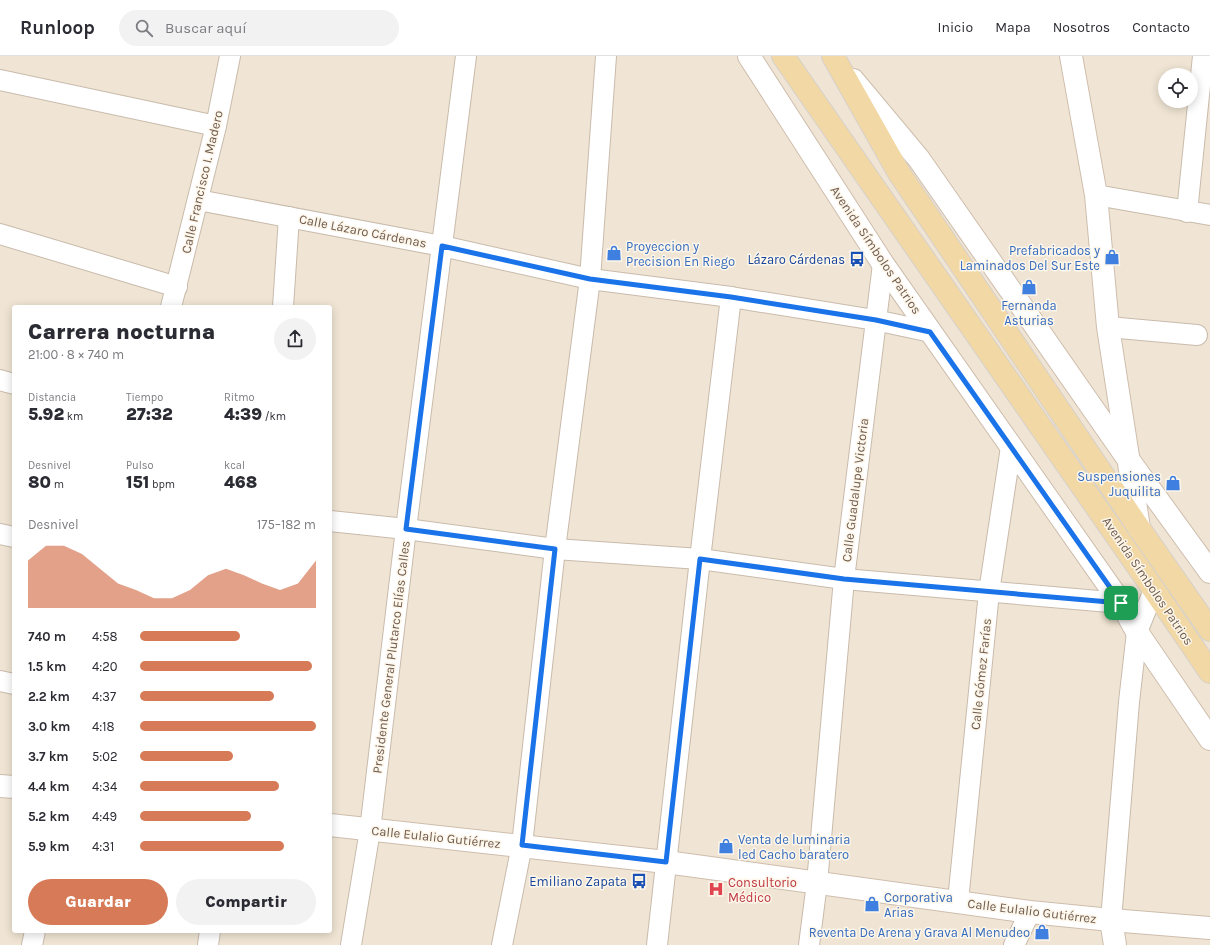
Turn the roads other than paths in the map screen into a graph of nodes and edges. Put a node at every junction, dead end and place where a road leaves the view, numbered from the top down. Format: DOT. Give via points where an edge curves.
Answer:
graph roads {
  1 [pos="230,56"];
  2 [pos="466,56"];
  3 [pos="606,56"];
  4 [pos="750,56"];
  5 [pos="783,56"];
  6 [pos="833,56"];
  7 [pos="1071,56"];
  8 [pos="1203,56"];
  9 [pos="0,80"];
  10 [pos="216,126"];
  11 [pos="1096,195"];
  12 [pos="198,200"];
  13 [pos="1188,212"];
  14 [pos="1210,215"];
  15 [pos="289,217"];
  16 [pos="0,234"];
  17 [pos="442,246"];
  18 [pos="883,264"];
  19 [pos="590,279"];
  20 [pos="177,286"];
  21 [pos="731,297"];
  22 [pos="172,305"];
  23 [pos="283,305"];
  24 [pos="876,320"];
  25 [pos="1108,328"];
  26 [pos="930,332"];
  27 [pos="1197,335"];
  28 [pos="0,380"];
  29 [pos="12,383"];
  30 [pos="1011,447"];
  31 [pos="1128,459"];
  32 [pos="332,521"];
  33 [pos="1139,528"];
  34 [pos="406,529"];
  35 [pos="0,534"];
  36 [pos="12,537"];
  37 [pos="555,549"];
  38 [pos="700,559"];
  39 [pos="1210,572"];
  40 [pos="844,579"];
  41 [pos="1154,590"];
  42 [pos="990,592"];
  43 [pos="1121,603"];
  44 [pos="1210,630"];
  45 [pos="1137,632"];
  46 [pos="1210,672"];
  47 [pos="0,681"];
  48 [pos="12,684"];
  49 [pos="1210,738"];
  50 [pos="0,786"];
  51 [pos="12,787"];
  52 [pos="332,824"];
  53 [pos="370,830"];
  54 [pos="522,845"];
  55 [pos="666,862"];
  56 [pos="816,883"];
  57 [pos="958,901"];
  58 [pos="1030,912"];
  59 [pos="1112,920"];
  60 [pos="1210,928"];
  61 [pos="35,933"];
  62 [pos="210,933"];
  63 [pos="32,945"];
  64 [pos="208,945"];
  65 [pos="351,945"];
  66 [pos="502,945"];
  67 [pos="657,945"];
  68 [pos="809,945"];
  69 [pos="1014,945"];
  70 [pos="1115,945"];
  1 -- 10 [label="street, Calle Francisco I. Madero"];
  2 -- 17 [label="street, Presidente General Plutarco Elías Calles"];
  3 -- 19 [label="street"];
  4 -- 18 [label="street, Avenida Símbolos Patrios"];
  5 -- 41 [label="main road, Avenida Símbolos Patrios"];
  6 -- 31 [label="street, Avenida Símbolos Patrios" via="919,159"];
  6 -- 33 [label="main road, Avenida Símbolos Patrios" via="899,174"];
  7 -- 11 [label="street"];
  8 -- 13 [label="street"];
  9 -- 10 [label="street"];
  10 -- 12 [label="street, Calle Francisco I. Madero"];
  11 -- 13 [label="street"];
  11 -- 25 [label="street"];
  12 -- 15 [label="street, Calle Lázaro Cárdenas"];
  12 -- 20 [label="street, Calle Francisco I. Madero"];
  13 -- 14 [label="street"];
  15 -- 17 [label="street, Calle Lázaro Cárdenas"];
  15 -- 23 [label="street"];
  16 -- 20 [label="street"];
  17 -- 19 [label="street, Calle Lázaro Cárdenas"];
  17 -- 34 [label="street, Presidente General Plutarco Elías Calles"];
  18 -- 24 [label="street, Calle Guadalupe Victoria"];
  18 -- 26 [label="street, Avenida Símbolos Patrios"];
  19 -- 21 [label="street, Calle Lázaro Cárdenas"];
  19 -- 37 [label="street"];
  20 -- 22 [label="street, Calle Francisco I. Madero"];
  21 -- 24 [label="street, Calle Lázaro Cárdenas"];
  21 -- 38 [label="street"];
  24 -- 26 [label="street, Calle Lázaro Cárdenas"];
  24 -- 40 [label="street, Calle Guadalupe Victoria"];
  25 -- 27 [label="street"];
  25 -- 31 [label="street"];
  26 -- 30 [label="street, Avenida Símbolos Patrios"];
  28 -- 29 [label="street"];
  30 -- 42 [label="street, Calle Gómez Farías"];
  30 -- 43 [label="street, Avenida Símbolos Patrios"];
  31 -- 33 [label="street"];
  31 -- 39 [label="street, Avenida Símbolos Patrios"];
  32 -- 34 [label="street"];
  33 -- 44 [label="main road, Avenida Símbolos Patrios"];
  34 -- 37 [label="street"];
  34 -- 53 [label="street, Presidente General Plutarco Elías Calles"];
  35 -- 36 [label="street"];
  37 -- 38 [label="street"];
  37 -- 54 [label="street"];
  38 -- 40 [label="street"];
  38 -- 55 [label="street"];
  40 -- 42 [label="street"];
  40 -- 56 [label="street, Calle Guadalupe Victoria"];
  41 -- 45 [label="street"];
  41 -- 46 [label="main road, Avenida Símbolos Patrios"];
  42 -- 43 [label="street"];
  42 -- 57 [label="street, Calle Gómez Farías"];
  43 -- 45 [label="street, Avenida Símbolos Patrios"];
  45 -- 49 [label="street, Avenida Símbolos Patrios"];
  45 -- 59 [label="street"];
  47 -- 48 [label="street"];
  50 -- 51 [label="street"];
  52 -- 53 [label="street, Calle Eulalio Gutiérrez"];
  53 -- 54 [label="street, Calle Eulalio Gutiérrez"];
  53 -- 65 [label="street, Presidente General Plutarco Elías Calles"];
  54 -- 55 [label="street, Calle Eulalio Gutiérrez"];
  54 -- 66 [label="street"];
  55 -- 56 [label="street, Calle Eulalio Gutiérrez"];
  55 -- 67 [label="street"];
  56 -- 57 [label="street, Calle Eulalio Gutiérrez"];
  56 -- 68 [label="street, Calle Guadalupe Victoria"];
  57 -- 58 [label="street, Calle Eulalio Gutiérrez"];
  58 -- 59 [label="street, Calle Eulalio Gutiérrez"];
  58 -- 69 [label="street"];
  59 -- 60 [label="street, Calle Eulalio Gutiérrez"];
  59 -- 70 [label="street"];
  61 -- 63 [label="street"];
  62 -- 64 [label="street"];
}
